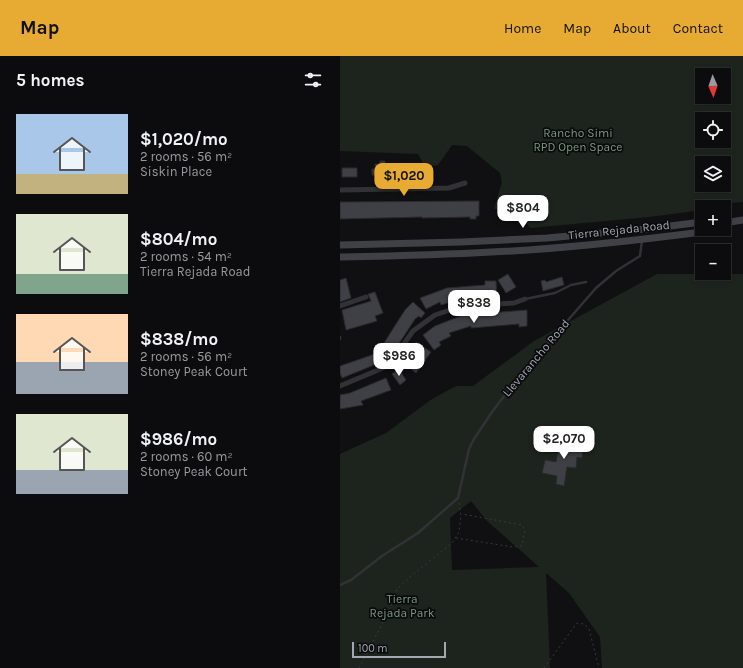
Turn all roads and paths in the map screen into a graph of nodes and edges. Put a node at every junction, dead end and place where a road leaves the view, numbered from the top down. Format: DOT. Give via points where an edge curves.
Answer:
graph roads {
  1 [pos="465,184"];
  2 [pos="340,190"];
  3 [pos="743,220"];
  4 [pos="731,222"];
  5 [pos="695,223"];
  6 [pos="695,233"];
  7 [pos="642,240"];
  8 [pos="340,244"];
  9 [pos="340,257"];
  10 [pos="586,282"];
  11 [pos="366,297"];
  12 [pos="525,299"];
  13 [pos="340,306"];
  14 [pos="340,386"];
  15 [pos="458,498"];
  16 [pos="461,514"];
  17 [pos="455,538"];
  18 [pos="340,584"];
  19 [pos="359,668"];
  20 [pos="544,668"];
  21 [pos="599,668"];
  1 -- 2 [label="street" via="449,188"];
  3 -- 4 [label="main road"];
  5 -- 8 [label="main road, Tierra Rejada Road" via="547,238"];
  6 -- 7 [label="main road, Tierra Rejada Road"];
  7 -- 9 [label="main road, Tierra Rejada Road" via="565,248"];
  7 -- 15 [label="lane, Llevarancho Road" via="640,256 596,288 521,374 492,412 469,449"];
  10 -- 12 [label="lane" via="571,285 555,293"];
  11 -- 13 [label="street"];
  12 -- 14 [label="street" via="462,306 435,315 413,331 391,362 383,368"];
  15 -- 16 [label="path"];
  15 -- 18 [label="lane" via="418,533 351,580"];
  16 -- 17 [label="path" via="459,532"];
  16 -- 17 [label="path" via="522,525 525,530 522,546 513,547"];
  17 -- 19 [label="path" via="397,590"];
  20 -- 21 [label="path" via="577,623 584,624 589,629"];
}
